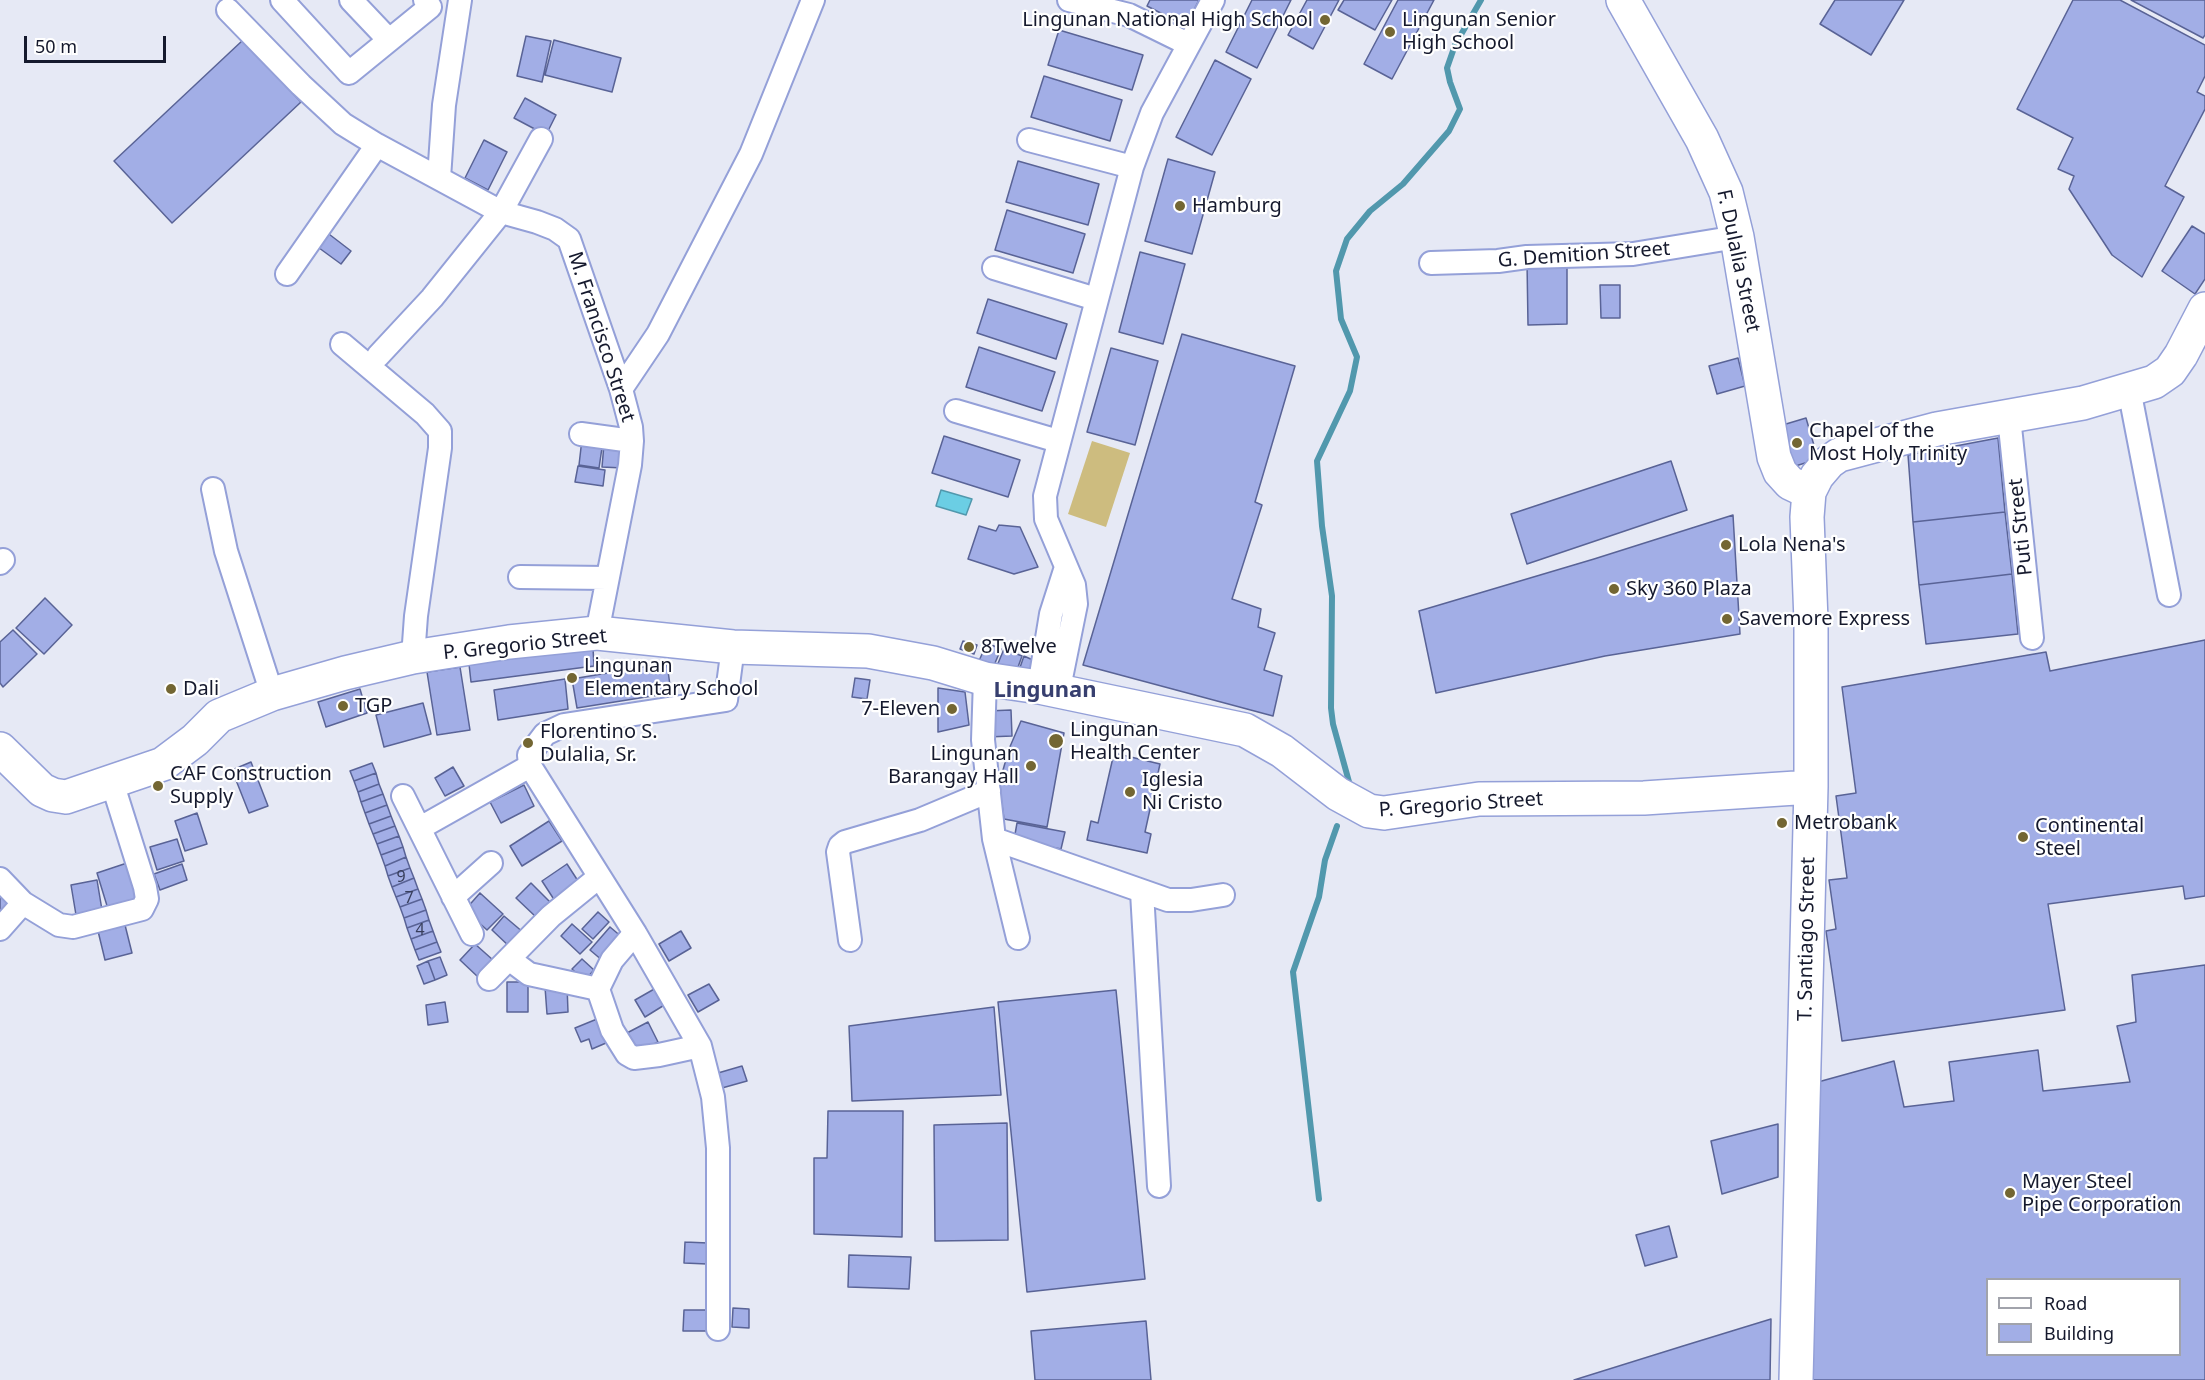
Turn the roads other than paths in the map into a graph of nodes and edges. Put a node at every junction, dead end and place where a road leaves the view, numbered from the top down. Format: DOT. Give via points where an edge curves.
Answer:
graph roads {
  1 [pos="282,0"];
  2 [pos="351,0"];
  3 [pos="460,0"];
  4 [pos="813,0"];
  5 [pos="1069,0"];
  6 [pos="1213,0"];
  7 [pos="1623,0"];
  8 [pos="427,3"];
  9 [pos="1132,8"];
  10 [pos="228,10"];
  11 [pos="455,27"];
  12 [pos="388,39"];
  13 [pos="1188,44"];
  14 [pos="541,139"];
  15 [pos="1029,140"];
  16 [pos="377,145"];
  17 [pos="1132,167"];
  18 [pos="438,178"];
  19 [pos="501,212"];
  20 [pos="1737,237"];
  21 [pos="1431,263"];
  22 [pos="994,268"];
  23 [pos="287,274"];
  24 [pos="1096,299"];
  25 [pos="2205,309"];
  26 [pos="342,344"];
  27 [pos="378,356"];
  28 [pos="621,389"];
  29 [pos="2129,390"];
  30 [pos="956,411"];
  31 [pos="2009,417"];
  32 [pos="580,434"];
  33 [pos="632,441"];
  34 [pos="1058,441"];
  35 [pos="213,489"];
  36 [pos="1809,492"];
  37 [pos="520,577"];
  38 [pos="607,578"];
  39 [pos="2169,595"];
  40 [pos="597,633"];
  41 [pos="2032,638"];
  42 [pos="733,647"];
  43 [pos="413,657"];
  44 [pos="985,679"];
  45 [pos="1049,690"];
  46 [pos="272,694"];
  47 [pos="0,749"];
  48 [pos="530,766"];
  49 [pos="112,782"];
  50 [pos="1811,787"];
  51 [pos="989,791"];
  52 [pos="403,796"];
  53 [pos="420,828"];
  54 [pos="994,839"];
  55 [pos="491,863"];
  56 [pos="599,877"];
  57 [pos="0,879"];
  58 [pos="1143,892"];
  59 [pos="1223,895"];
  60 [pos="453,897"];
  61 [pos="23,903"];
  62 [pos="0,929"];
  63 [pos="635,933"];
  64 [pos="472,934"];
  65 [pos="1018,938"];
  66 [pos="850,940"];
  67 [pos="509,959"];
  68 [pos="489,979"];
  69 [pos="598,989"];
  70 [pos="700,1046"];
  71 [pos="1159,1186"];
  72 [pos="717,1329"];
  73 [pos="1796,1380"];
  1 -- 12 [label="street" via="349,73"];
  2 -- 12 [label="street"];
  3 -- 11 [label="street"];
  4 -- 28 [label="street" via="751,154 657,334"];
  5 -- 9 [label="street"];
  6 -- 13 [label="street"];
  7 -- 20 [label="street, F. Dulalia Street" via="1702,139 1726,192"];
  8 -- 11 [label="street" via="438,18"];
  8 -- 12 [label="street"];
  9 -- 13 [label="street"];
  10 -- 16 [label="street, M. Francisco Street" via="325,108"];
  11 -- 18 [label="street"];
  13 -- 17 [label="street" via="1152,113"];
  14 -- 19 [label="street"];
  15 -- 17 [label="street"];
  16 -- 18 [label="street, M. Francisco Street"];
  16 -- 23 [label="street"];
  17 -- 24 [label="street"];
  18 -- 19 [label="street, M. Francisco Street"];
  19 -- 27 [label="street" via="432,298"];
  19 -- 28 [label="street, M. Francisco Street" via="555,229 570,239"];
  20 -- 21 [label="street, G. Demition Street" via="1634,254"];
  20 -- 36 [label="street, F. Dulalia Street" via="1774,457 1779,472 1790,483"];
  22 -- 24 [label="street"];
  24 -- 34 [label="street"];
  25 -- 29 [label="street, T. Santiago Street" via="2170,371 2154,382"];
  26 -- 43 [label="street" via="440,431"];
  28 -- 33 [label="street, M. Francisco Street"];
  29 -- 31 [label="street, T. Santiago Street"];
  29 -- 39 [label="street"];
  30 -- 34 [label="street"];
  31 -- 36 [label="street, T. Santiago Street" via="1937,429 1839,455 1817,476"];
  31 -- 41 [label="street, Puti Street"];
  32 -- 33 [label="street"];
  33 -- 38 [label="street, M. Francisco Street"];
  34 -- 45 [label="street" via="1045,496 1046,519 1066,567 1051,614 1056,649"];
  35 -- 46 [label="street" via="226,551"];
  36 -- 50 [label="street, T. Santiago Street"];
  37 -- 38 [label="street"];
  38 -- 40 [label="street, M. Francisco Street"];
  40 -- 42 [label="street, P. Gregorio Street"];
  40 -- 43 [label="street, P. Gregorio Street"];
  42 -- 44 [label="street, P. Gregorio Street" via="868,651 933,663"];
  42 -- 48 [label="street" via="726,700 564,725 545,734 534,746 529,755"];
  43 -- 46 [label="street, P. Gregorio Street"];
  44 -- 45 [label="street, P. Gregorio Street"];
  44 -- 51 [label="street" via="983,740"];
  45 -- 50 [label="street, P. Gregorio Street" via="1245,730 1282,750 1338,794 1369,811 1384,813 1479,799 1644,798"];
  46 -- 49 [label="street, P. Gregorio Street" via="219,716 164,764"];
  47 -- 49 [label="street, P. Gregorio Street" via="42,790 53,795 66,796"];
  48 -- 53 [label="street"];
  48 -- 56 [label="street"];
  49 -- 61 [label="street" via="145,887 147,899 142,909 73,927 59,925"];
  50 -- 73 [label="street, T. Santiago Street"];
  51 -- 54 [label="street"];
  51 -- 66 [label="street" via="920,820 840,846"];
  52 -- 53 [label="street"];
  53 -- 60 [label="street"];
  54 -- 58 [label="street"];
  54 -- 65 [label="street"];
  55 -- 60 [label="street"];
  56 -- 63 [label="street"];
  56 -- 67 [label="street" via="550,916"];
  57 -- 61 [label="street"];
  58 -- 59 [label="street" via="1168,900"];
  58 -- 71 [label="street"];
  60 -- 64 [label="street"];
  61 -- 62 [label="street"];
  63 -- 69 [label="street" via="612,960"];
  63 -- 70 [label="street"];
  67 -- 68 [label="street"];
  67 -- 69 [label="street" via="529,974"];
  69 -- 70 [label="street" via="612,1030 627,1054 634,1058"];
  70 -- 72 [label="street" via="713,1097 718,1148"];
}
